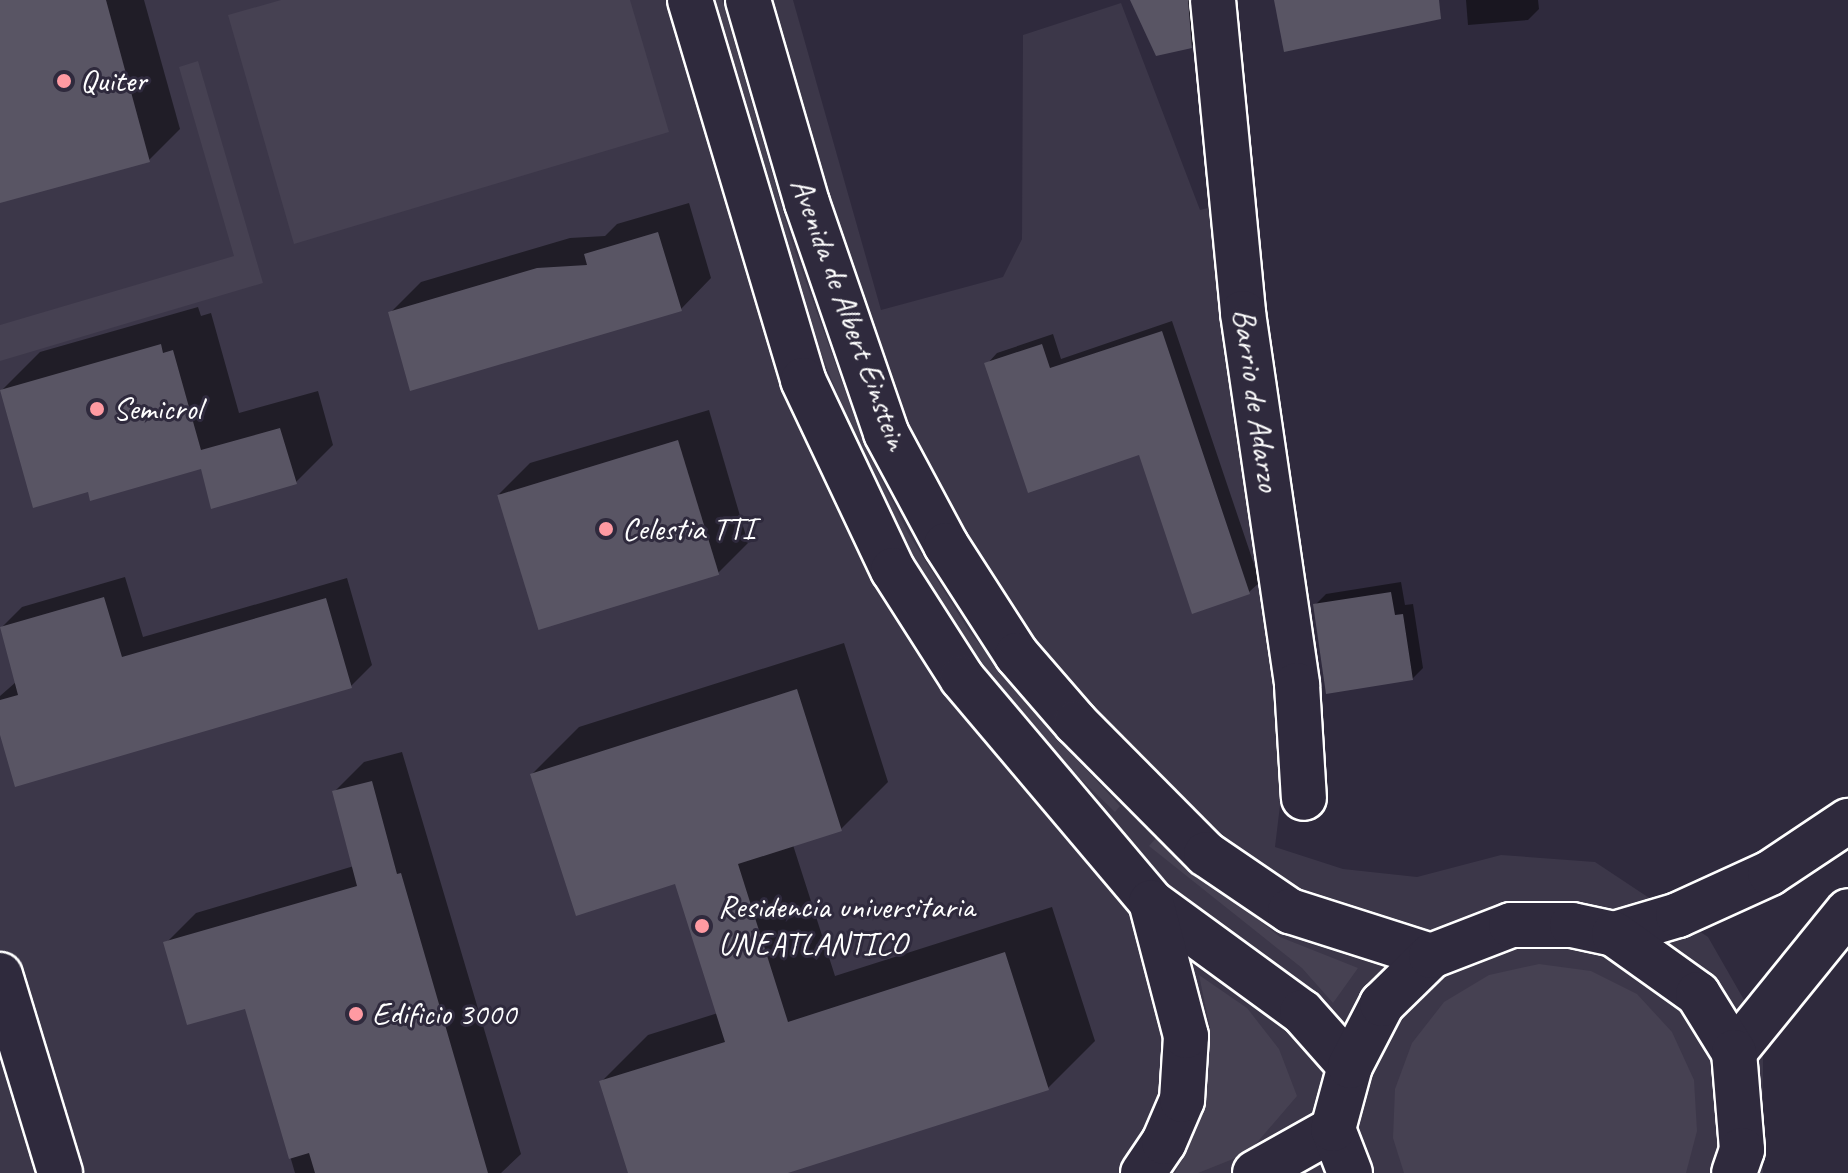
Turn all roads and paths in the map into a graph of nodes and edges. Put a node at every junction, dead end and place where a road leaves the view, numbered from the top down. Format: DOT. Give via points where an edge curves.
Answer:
graph roads {
  1 [pos="690,0"];
  2 [pos="748,0"];
  3 [pos="1213,0"];
  4 [pos="1304,798"];
  5 [pos="1848,821"];
  6 [pos="1151,902"];
  7 [pos="1848,911"];
  8 [pos="1614,934"];
  9 [pos="1431,956"];
  10 [pos="0,975"];
  11 [pos="1734,1052"];
  12 [pos="1350,1066"];
  13 [pos="1333,1129"];
  14 [pos="60,1173"];
  15 [pos="1143,1173"];
  16 [pos="1255,1173"];
  17 [pos="1350,1173"];
  18 [pos="1734,1173"];
  1 -- 6 [label="main road, Avenida de Albert Einstein" via="803,380 893,570 962,678"];
  2 -- 9 [label="main road, Avenida de Albert Einstein" via="807,203 886,433 946,545 1017,655 1076,723 1206,854 1290,911"];
  3 -- 4 [label="main road, Barrio de Adarzo" via="1243,313 1297,685"];
  5 -- 8 [label="main road" via="1770,873 1678,915"];
  6 -- 12 [label="main road, Avenida de Albert Einstein" via="1302,1012"];
  6 -- 15 [label="main road, Avenida de Albert Einstein" via="1186,1036 1182,1100"];
  7 -- 11 [label="main road"];
  8 -- 9 [label="main road" via="1572,925 1511,925"];
  8 -- 11 [label="main road" via="1698,994"];
  9 -- 12 [label="main road" via="1382,1004"];
  10 -- 14 [label="main road"];
  11 -- 18 [label="main road" via="1742,1150"];
  12 -- 13 [label="main road"];
  13 -- 16 [label="main road"];
  13 -- 17 [label="main road"];
}
